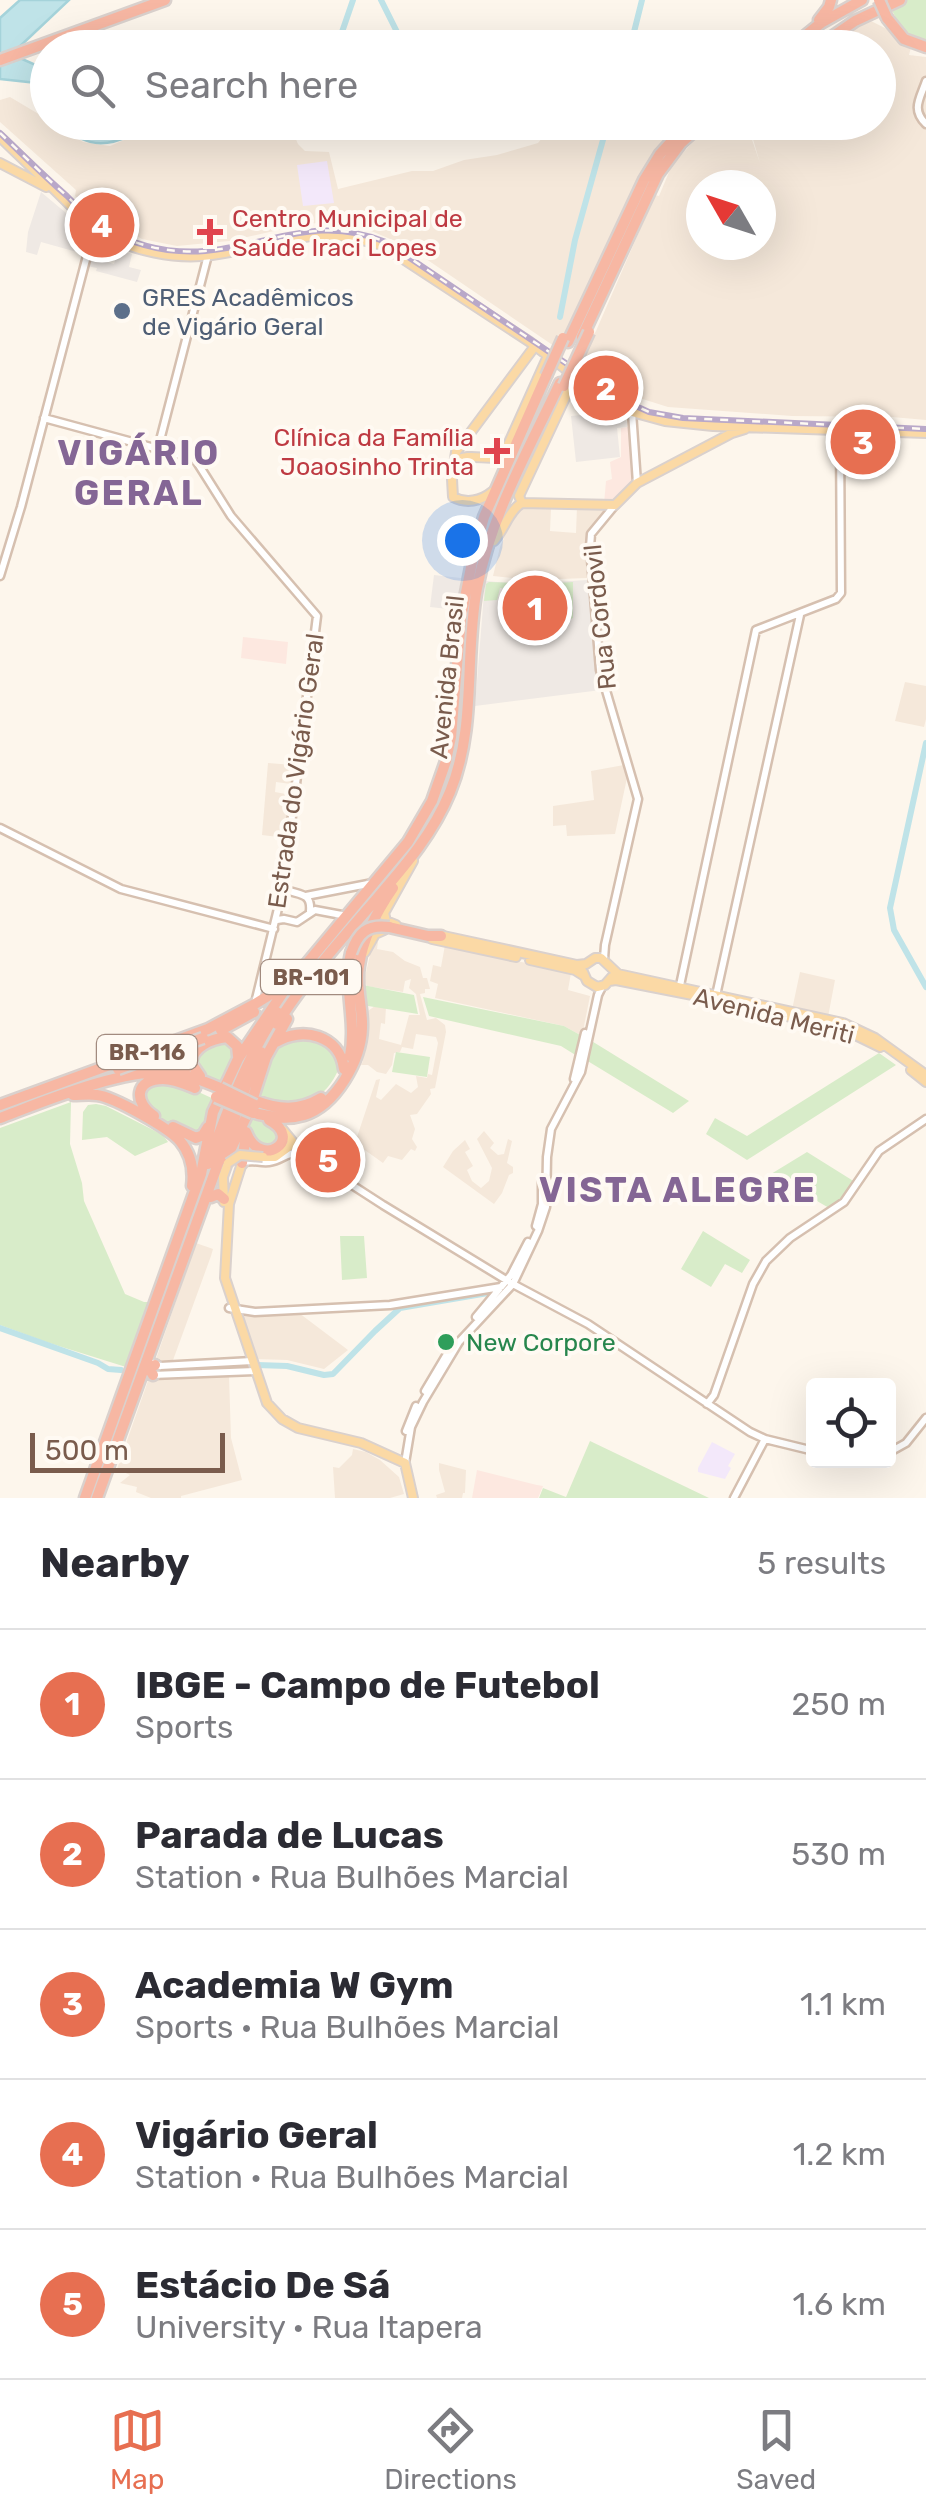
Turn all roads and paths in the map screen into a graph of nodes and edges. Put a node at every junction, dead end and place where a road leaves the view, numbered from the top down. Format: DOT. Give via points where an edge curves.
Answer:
graph roads {
  1 [pos="175,0"];
  2 [pos="831,0"];
  3 [pos="854,0"];
  4 [pos="862,0"];
  5 [pos="884,0"];
  6 [pos="900,0"];
  7 [pos="160,4"];
  8 [pos="814,25"];
  9 [pos="89,30"];
  10 [pos="94,30"];
  11 [pos="808,30"];
  12 [pos="812,30"];
  13 [pos="837,30"];
  14 [pos="841,30"];
  15 [pos="925,49"];
  16 [pos="30,52"];
  17 [pos="30,54"];
  18 [pos="0,63"];
  19 [pos="926,81"];
  20 [pos="926,124"];
  21 [pos="0,138"];
  22 [pos="666,140"];
  23 [pos="675,140"];
  24 [pos="685,140"];
  25 [pos="691,140"];
  26 [pos="665,155"];
  27 [pos="0,156"];
  28 [pos="19,156"];
  29 [pos="3,166"];
  30 [pos="60,198"];
  31 [pos="94,233"];
  32 [pos="208,258"];
  33 [pos="561,347"];
  34 [pos="534,348"];
  35 [pos="558,382"];
  36 [pos="586,384"];
  37 [pos="632,412"];
  38 [pos="44,418"];
  39 [pos="732,430"];
  40 [pos="840,432"];
  41 [pos="924,434"];
  42 [pos="158,448"];
  43 [pos="457,457"];
  44 [pos="515,478"];
  45 [pos="636,483"];
  46 [pos="493,494"];
  47 [pos="478,500"];
  48 [pos="522,503"];
  49 [pos="600,506"];
  50 [pos="615,506"];
  51 [pos="604,516"];
  52 [pos="484,517"];
  53 [pos="499,527"];
  54 [pos="494,541"];
  55 [pos="480,548"];
  56 [pos="0,576"];
  57 [pos="797,617"];
  58 [pos="457,730"];
  59 [pos="446,764"];
  60 [pos="458,768"];
  61 [pos="454,794"];
  62 [pos="0,828"];
  63 [pos="414,860"];
  64 [pos="405,870"];
  65 [pos="386,876"];
  66 [pos="374,883"];
  67 [pos="285,892"];
  68 [pos="310,903"];
  69 [pos="344,916"];
  70 [pos="278,920"];
  71 [pos="388,924"];
  72 [pos="442,936"];
  73 [pos="601,956"];
  74 [pos="586,964"];
  75 [pos="359,966"];
  76 [pos="612,968"];
  77 [pos="298,974"];
  78 [pos="584,975"];
  79 [pos="606,984"];
  80 [pos="591,985"];
  81 [pos="679,989"];
  82 [pos="284,991"];
  83 [pos="716,997"];
  84 [pos="256,999"];
  85 [pos="272,1046"];
  86 [pos="140,1058"];
  87 [pos="158,1060"];
  88 [pos="238,1060"];
  89 [pos="117,1066"];
  90 [pos="344,1069"];
  91 [pos="186,1070"];
  92 [pos="142,1074"];
  93 [pos="200,1076"];
  94 [pos="926,1078"];
  95 [pos="195,1088"];
  96 [pos="219,1090"];
  97 [pos="66,1093"];
  98 [pos="140,1093"];
  99 [pos="116,1102"];
  100 [pos="254,1109"];
  101 [pos="0,1115"];
  102 [pos="926,1119"];
  103 [pos="210,1122"];
  104 [pos="282,1129"];
  105 [pos="246,1132"];
  106 [pos="192,1138"];
  107 [pos="292,1141"];
  108 [pos="304,1154"];
  109 [pos="190,1159"];
  110 [pos="228,1164"];
  111 [pos="240,1167"];
  112 [pos="223,1181"];
  113 [pos="234,1183"];
  114 [pos="211,1196"];
  115 [pos="188,1206"];
  116 [pos="224,1206"];
  117 [pos="202,1208"];
  118 [pos="226,1223"];
  119 [pos="200,1225"];
  120 [pos="176,1244"];
  121 [pos="174,1263"];
  122 [pos="506,1286"];
  123 [pos="234,1310"];
  124 [pos="251,1366"];
  125 [pos="152,1367"];
  126 [pos="130,1385"];
  127 [pos="707,1404"];
  128 [pos="926,1418"];
  129 [pos="765,1439"];
  130 [pos="896,1448"];
  131 [pos="806,1449"];
  132 [pos="100,1454"];
  133 [pos="401,1463"];
  134 [pos="96,1496"];
  135 [pos="410,1498"];
  136 [pos="734,1498"];
  1 -- 7 [label="highway"];
  2 -- 8 [label="highway"];
  3 -- 8 [label="highway"];
  4 -- 12 [label="highway"];
  5 -- 13 [label="highway"];
  5 -- 15 [label="highway, bridge" via="890,20"];
  6 -- 14 [label="highway"];
  7 -- 9 [label="highway"];
  7 -- 10 [label="highway"];
  8 -- 11 [label="highway"];
  16 -- 18 [label="highway"];
  17 -- 18 [label="highway"];
  19 -- 20 [label="street" via="917,106"];
  21 -- 27 [label="main road"];
  21 -- 28 [label="main road"];
  22 -- 33 [label="highway, Avenida Brasil" via="641,176"];
  23 -- 26 [label="highway, Avenida Brasil / BR-101"];
  24 -- 26 [label="highway, Avenida Brasil / BR-101"];
  25 -- 35 [label="highway, Avenida Brasil, bridge" via="664,172 589,332"];
  26 -- 33 [label="highway, Avenida Brasil / BR-101"];
  26 -- 33 [label="highway, Avenida Brasil / BR-101" via="644,180"];
  28 -- 29 [label="main road" via="9,155"];
  28 -- 30 [label="main road"];
  29 -- 30 [label="main road"];
  30 -- 31 [label="main road"];
  30 -- 32 [label="main road" via="118,241"];
  31 -- 32 [label="main road" via="148,256"];
  31 -- 38 [label="street"];
  32 -- 34 [label="main road" via="312,234 366,240 400,255"];
  32 -- 42 [label="street"];
  33 -- 34 [label="main road"];
  33 -- 35 [label="highway, Avenida Brasil / BR-101, bridge"];
  33 -- 35 [label="highway, Avenida Brasil, bridge"];
  33 -- 35 [label="main road" via="570,376"];
  33 -- 36 [label="main road"];
  33 -- 43 [label="main road" via="504,456"];
  34 -- 43 [label="main road"];
  35 -- 36 [label="main road"];
  35 -- 44 [label="highway, Avenida Brasil / BR-101"];
  35 -- 46 [label="highway, Avenida Brasil"];
  35 -- 48 [label="main road"];
  35 -- 53 [label="highway, Avenida Brasil"];
  35 -- 55 [label="highway, Avenida Brasil / BR-101" via="504,482"];
  36 -- 37 [label="main road"];
  37 -- 39 [label="main road"];
  37 -- 45 [label="street"];
  38 -- 42 [label="street"];
  38 -- 56 [label="street"];
  39 -- 40 [label="main road"];
  39 -- 45 [label="main road, Rua Cordovil"];
  40 -- 41 [label="main road"];
  40 -- 57 [label="street" via="840,595"];
  42 -- 67 [label="street, Estrada do Vigário Geral" via="195,458 231,516 317,616"];
  43 -- 47 [label="main road" via="453,497"];
  44 -- 53 [label="highway"];
  44 -- 60 [label="highway, Avenida Brasil / BR-101" via="476,590"];
  45 -- 50 [label="main road, Rua Cordovil"];
  46 -- 47 [label="main road"];
  46 -- 52 [label="highway, Avenida Brasil"];
  46 -- 55 [label="highway"];
  47 -- 52 [label="main road"];
  48 -- 49 [label="main road"];
  48 -- 54 [label="main road"];
  49 -- 50 [label="main road"];
  49 -- 51 [label="street"];
  50 -- 51 [label="street, Rua Cordovil"];
  51 -- 73 [label="street, Rua Cordovil" via="590,542 600,670 638,799"];
  52 -- 59 [label="highway, Avenida Brasil" via="464,603"];
  53 -- 54 [label="highway, Avenida Brasil"];
  54 -- 61 [label="highway, Avenida Brasil" via="480,590 468,742"];
  55 -- 58 [label="highway, Avenida Brasil / BR-101"];
  57 -- 81 [label="street" via="756,630"];
  57 -- 83 [label="street"];
  58 -- 59 [label="highway"];
  58 -- 65 [label="highway, Avenida Brasil / BR-101" via="434,806"];
  59 -- 66 [label="highway, Avenida Brasil" via="419,826"];
  60 -- 61 [label="highway, BR-101"];
  60 -- 117 [label="highway, Avenida Brasil / BR-101" via="424,842 272,1031"];
  61 -- 63 [label="highway, Avenida Brasil / BR-101"];
  62 -- 70 [label="street" via="121,889"];
  63 -- 64 [label="highway, Avenida Brasil / BR-101"];
  63 -- 71 [label="main road, Avenida Brasil" via="386,907"];
  64 -- 75 [label="highway" via="379,909"];
  64 -- 85 [label="highway, Avenida Brasil / BR-101" via="303,994"];
  65 -- 69 [label="highway, BR-101"];
  65 -- 121 [label="highway, Avenida Brasil / BR-101" via="258,1042"];
  66 -- 68 [label="street"];
  66 -- 69 [label="highway, Avenida Brasil"];
  67 -- 68 [label="street"];
  67 -- 70 [label="street, Estrada do Vigário Geral"];
  68 -- 69 [label="street"];
  68 -- 70 [label="street" via="298,921"];
  69 -- 77 [label="highway, Avenida Brasil / BR-101"];
  70 -- 84 [label="street, Estrada do Vigário Geral"];
  71 -- 72 [label="highway"];
  71 -- 90 [label="highway, bridge" via="362,932 351,953 353,1037"];
  72 -- 74 [label="main road"];
  73 -- 74 [label="main road"];
  73 -- 76 [label="main road"];
  74 -- 78 [label="main road"];
  75 -- 78 [label="main road" via="374,937 386,930"];
  75 -- 100 [label="highway" via="361,1039 327,1100 299,1112"];
  76 -- 79 [label="main road"];
  76 -- 81 [label="main road, Avenida Meriti"];
  77 -- 82 [label="highway, Avenida Brasil / BR-101"];
  77 -- 84 [label="highway, BR-116"];
  78 -- 80 [label="main road"];
  79 -- 80 [label="main road"];
  79 -- 81 [label="main road, Avenida Meriti"];
  79 -- 122 [label="street" via="578,1079 550,1129 545,1214"];
  80 -- 122 [label="street" via="575,1076 547,1129 539,1216"];
  81 -- 83 [label="main road, Avenida Meriti"];
  82 -- 88 [label="highway, Avenida Brasil / BR-101"];
  82 -- 89 [label="highway, BR-116, bridge" via="203,1038"];
  83 -- 94 [label="main road, Avenida Meriti" via="849,1031"];
  84 -- 89 [label="highway, BR-116" via="208,1029"];
  85 -- 90 [label="highway" via="292,1035 328,1040"];
  85 -- 100 [label="highway, Avenida Brasil / BR-101"];
  86 -- 89 [label="highway"];
  87 -- 91 [label="highway"];
  88 -- 93 [label="highway" via="231,1039 204,1044 191,1060"];
  88 -- 103 [label="highway, Avenida Brasil / BR-101"];
  89 -- 97 [label="highway, BR-116"];
  89 -- 101 [label="highway, BR-116"];
  90 -- 100 [label="highway" via="316,1102"];
  91 -- 93 [label="highway"];
  91 -- 97 [label="highway" via="153,1068"];
  92 -- 95 [label="highway"];
  92 -- 96 [label="highway, BR-116" via="176,1073"];
  92 -- 97 [label="highway, BR-116"];
  93 -- 96 [label="highway"];
  95 -- 96 [label="highway"];
  95 -- 98 [label="highway" via="160,1080"];
  96 -- 100 [label="highway, bridge"];
  97 -- 99 [label="highway"];
  97 -- 101 [label="highway, BR-116"];
  98 -- 99 [label="highway" via="134,1082 118,1086"];
  98 -- 106 [label="highway" via="146,1110"];
  99 -- 109 [label="highway" via="169,1131"];
  100 -- 104 [label="highway"];
  100 -- 105 [label="highway"];
  100 -- 114 [label="highway, Avenida Brasil / BR-101"];
  102 -- 127 [label="street" via="879,1152 844,1202 763,1264"];
  103 -- 106 [label="highway" via="205,1134"];
  103 -- 115 [label="highway, Avenida Brasil / BR-101"];
  104 -- 105 [label="highway" via="281,1143 266,1152"];
  104 -- 107 [label="main road"];
  105 -- 111 [label="highway"];
  106 -- 109 [label="highway" via="198,1155"];
  107 -- 108 [label="street"];
  107 -- 110 [label="main road, bridge" via="276,1156 240,1155"];
  108 -- 111 [label="street"];
  108 -- 122 [label="street"];
  109 -- 115 [label="highway"];
  110 -- 111 [label="main road" via="231,1172"];
  110 -- 112 [label="main road"];
  111 -- 113 [label="main road"];
  112 -- 113 [label="main road" via="228,1176"];
  112 -- 116 [label="main road"];
  113 -- 118 [label="main road"];
  114 -- 116 [label="highway" via="218,1194"];
  114 -- 119 [label="highway, Avenida Brasil / BR-101"];
  115 -- 120 [label="highway, Avenida Brasil / BR-101"];
  116 -- 118 [label="main road"];
  116 -- 123 [label="main road" via="220,1270"];
  117 -- 119 [label="highway"];
  117 -- 134 [label="highway, Avenida Brasil / BR-101"];
  118 -- 123 [label="main road" via="224,1271"];
  119 -- 125 [label="highway, Avenida Brasil / BR-101"];
  120 -- 121 [label="highway"];
  120 -- 132 [label="highway, Avenida Brasil / BR-101"];
  121 -- 126 [label="highway, Avenida Brasil / BR-101"];
  122 -- 123 [label="street" via="384,1306"];
  122 -- 127 [label="street" via="584,1320"];
  122 -- 133 [label="street" via="454,1350 414,1419"];
  123 -- 124 [label="main road"];
  124 -- 125 [label="street"];
  124 -- 133 [label="main road" via="266,1410 287,1428"];
  125 -- 134 [label="highway, Avenida Brasil / BR-101"];
  126 -- 132 [label="highway"];
  126 -- 134 [label="highway, Avenida Brasil / BR-101"];
  127 -- 129 [label="street"];
  128 -- 130 [label="street"];
  129 -- 131 [label="street"];
  129 -- 136 [label="street"];
  132 -- 134 [label="highway, Avenida Brasil / BR-101"];
  133 -- 135 [label="main road"];
}
